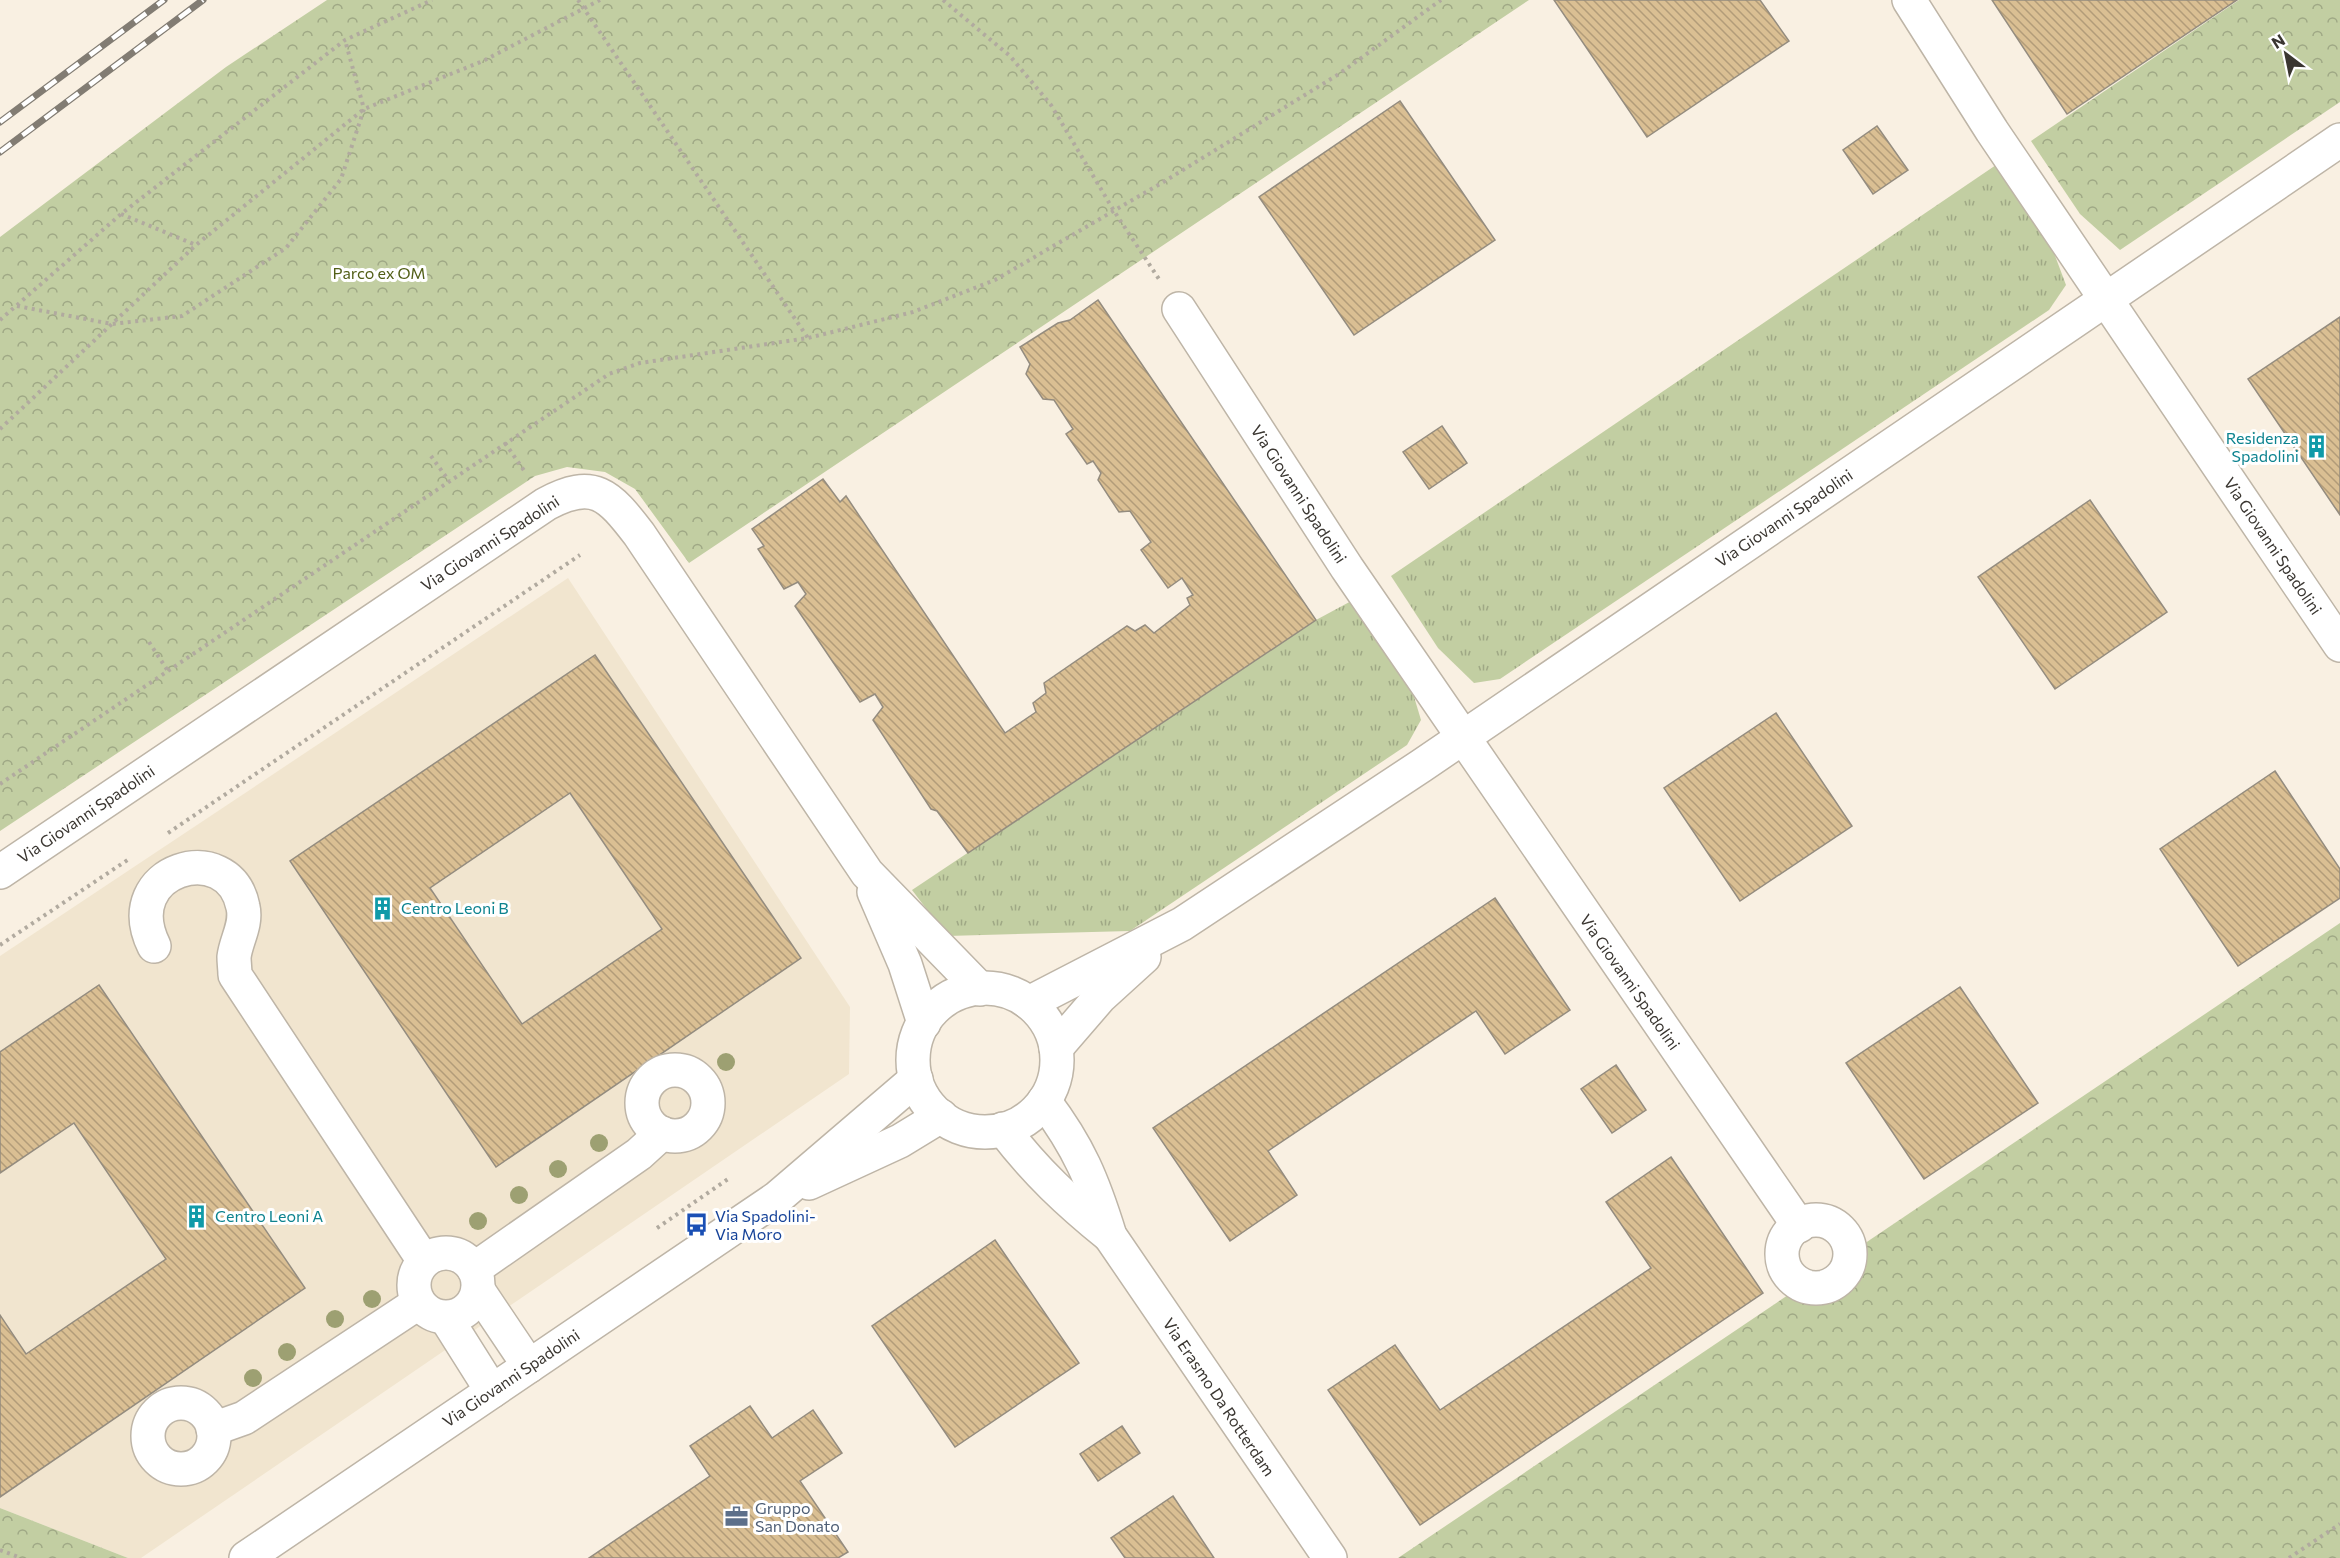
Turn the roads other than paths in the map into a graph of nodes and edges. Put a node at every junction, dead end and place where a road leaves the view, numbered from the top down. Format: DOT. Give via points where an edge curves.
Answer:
graph roads {
  1 [pos="1910,0"];
  2 [pos="2340,140"];
  3 [pos="2106,298"];
  4 [pos="1179,309"];
  5 [pos="2340,645"];
  6 [pos="1463,737"];
  7 [pos="0,872"];
  8 [pos="867,873"];
  9 [pos="1182,924"];
  10 [pos="154,945"];
  11 [pos="980,989"];
  12 [pos="1029,1004"];
  13 [pos="924,1023"];
  14 [pos="1056,1048"];
  15 [pos="916,1079"];
  16 [pos="1044,1101"];
  17 [pos="941,1116"];
  18 [pos="1003,1130"];
  19 [pos="662,1133"];
  20 [pos="777,1198"];
  21 [pos="1799,1226"];
  22 [pos="1110,1236"];
  23 [pos="424,1261"];
  24 [pos="476,1280"];
  25 [pos="432,1310"];
  26 [pos="529,1366"];
  27 [pos="492,1391"];
  28 [pos="213,1429"];
  29 [pos="246,1558"];
  30 [pos="1330,1558"];
  1 -- 3 [label="street, Via Giovanni Spadolini"];
  2 -- 3 [label="street, Via Giovanni Spadolini"];
  3 -- 5 [label="street, Via Giovanni Spadolini"];
  3 -- 6 [label="street, Via Giovanni Spadolini"];
  4 -- 6 [label="street, Via Giovanni Spadolini" via="1347,568"];
  6 -- 9 [label="street, Via Giovanni Spadolini"];
  6 -- 21 [label="street, Via Giovanni Spadolini"];
  7 -- 8 [label="street, Via Giovanni Spadolini" via="546,504 585,490 605,498 639,534"];
  8 -- 11 [label="street, Via Giovanni Spadolini"];
  8 -- 13 [label="street, Via Giovanni Spadolini" via="905,964"];
  9 -- 12 [label="street, Via Giovanni Spadolini"];
  9 -- 14 [label="street, Via Giovanni Spadolini" via="1100,997"];
  10 -- 23 [label="street" via="147,932 145,911 152,891 164,878 184,868 198,867 220,874 233,885 244,915 234,956 235,975"];
  11 -- 12 [label="street" via="1006,991"];
  11 -- 13 [label="street" via="948,999"];
  12 -- 14 [label="street" via="1047,1023"];
  13 -- 15 [label="street" via="915,1046"];
  14 -- 16 [label="street" via="1054,1080"];
  15 -- 17 [label="street" via="923,1096"];
  15 -- 20 [label="street, Via Giovanni Spadolini"];
  16 -- 18 [label="street" via="1026,1119"];
  16 -- 22 [label="street, Via Erasmo Da Rotterdam" via="1076,1145 1094,1184"];
  17 -- 18 [label="street" via="970,1130"];
  17 -- 20 [label="street, Via Giovanni Spadolini" via="900,1141"];
  18 -- 22 [label="street, Via Erasmo Da Rotterdam" via="1058,1193"];
  19 -- 24 [label="street"];
  20 -- 26 [label="street, Via Giovanni Spadolini"];
  22 -- 30 [label="street, Via Erasmo Da Rotterdam"];
  23 -- 24 [label="street" via="451,1253 468,1261"];
  23 -- 25 [label="street" via="413,1285"];
  24 -- 25 [label="street" via="474,1301 467,1310"];
  24 -- 26 [label="street"];
  25 -- 27 [label="street"];
  25 -- 28 [label="street" via="244,1418"];
  26 -- 27 [label="street, Via Giovanni Spadolini"];
  27 -- 29 [label="street, Via Giovanni Spadolini"];
}
